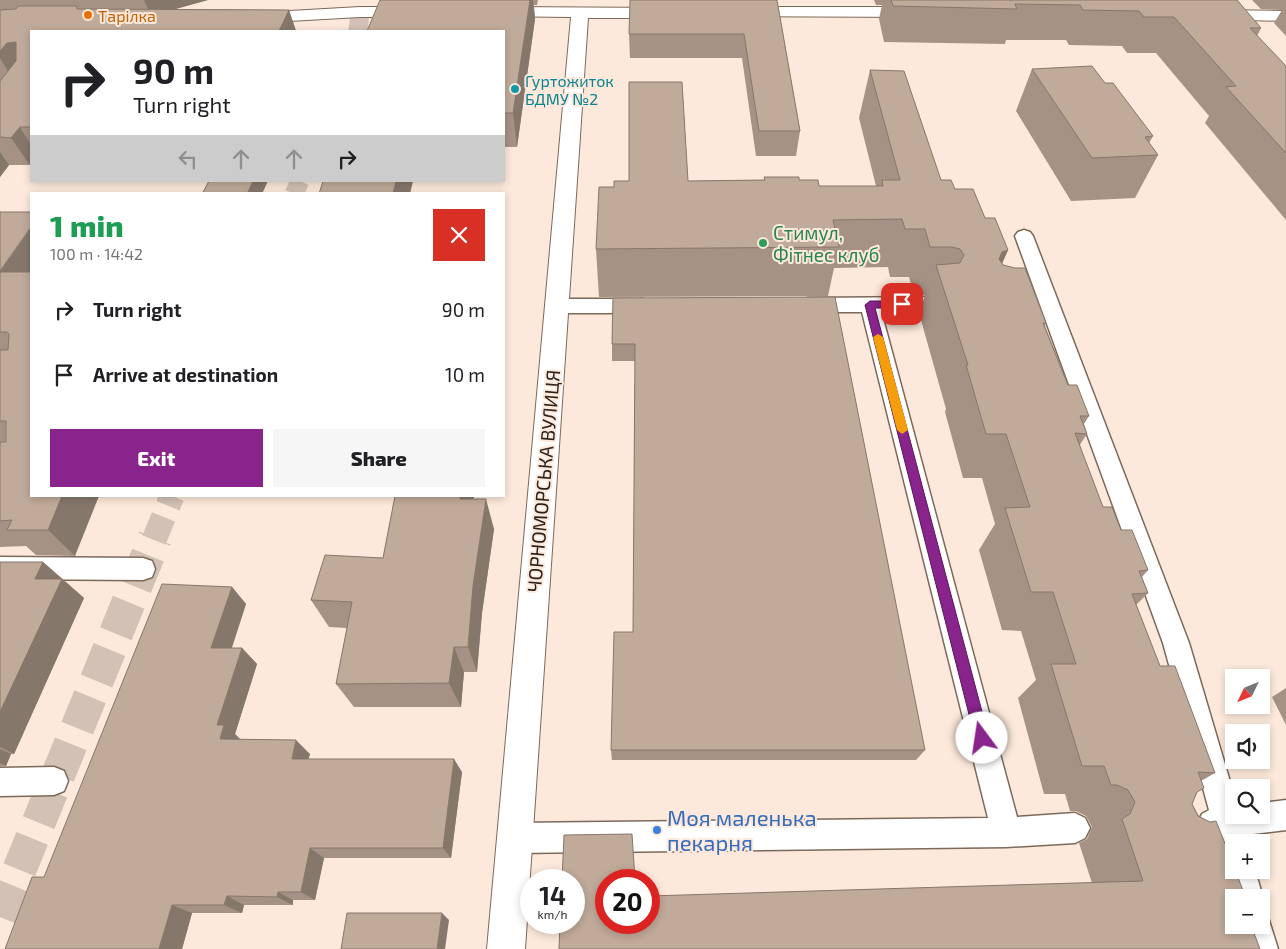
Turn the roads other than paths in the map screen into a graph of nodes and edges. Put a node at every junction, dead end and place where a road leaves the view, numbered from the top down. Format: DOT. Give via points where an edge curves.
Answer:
graph roads {
  1 [pos="1214,0"];
  2 [pos="356,6"];
  3 [pos="897,6"];
  4 [pos="426,12"];
  5 [pos="484,12"];
  6 [pos="686,12"];
  7 [pos="725,12"];
  8 [pos="930,12"];
  9 [pos="580,13"];
  10 [pos="1199,15"];
  11 [pos="1229,15"];
  12 [pos="1286,16"];
  13 [pos="236,19"];
  14 [pos="1024,236"];
  15 [pos="934,304"];
  16 [pos="664,305"];
  17 [pos="782,305"];
  18 [pos="870,305"];
  19 [pos="557,306"];
  20 [pos="0,568"];
  21 [pos="143,569"];
  22 [pos="54,781"];
  23 [pos="0,782"];
  24 [pos="1286,815"];
  25 [pos="1189,826"];
  26 [pos="1075,828"];
  27 [pos="1006,832"];
  28 [pos="1230,834"];
  29 [pos="514,838"];
  30 [pos="1258,934"];
  31 [pos="506,949"];
  32 [pos="1262,949"];
  1 -- 11 [label="street"];
  2 -- 4 [label="street"];
  2 -- 13 [label="street"];
  3 -- 7 [label="street"];
  3 -- 8 [label="street"];
  5 -- 9 [label="street"];
  6 -- 9 [label="street"];
  9 -- 19 [label="street, ЧОРНОМОРСЬКА ВУЛИЦЯ"];
  10 -- 11 [label="street"];
  11 -- 12 [label="street"];
  14 -- 28 [label="lane" via="1039,308 1176,643"];
  15 -- 18 [label="lane"];
  16 -- 19 [label="lane"];
  17 -- 18 [label="lane"];
  18 -- 27 [label="lane"];
  19 -- 29 [label="street, ЧОРНОМОРСЬКА ВУЛИЦЯ"];
  20 -- 21 [label="lane"];
  22 -- 23 [label="lane"];
  24 -- 28 [label="lane"];
  25 -- 28 [label="lane"];
  26 -- 27 [label="lane"];
  27 -- 29 [label="lane"];
  29 -- 31 [label="street, ЧОРНОМОРСЬКА ВУЛИЦЯ"];
  30 -- 32 [label="lane"];
}
